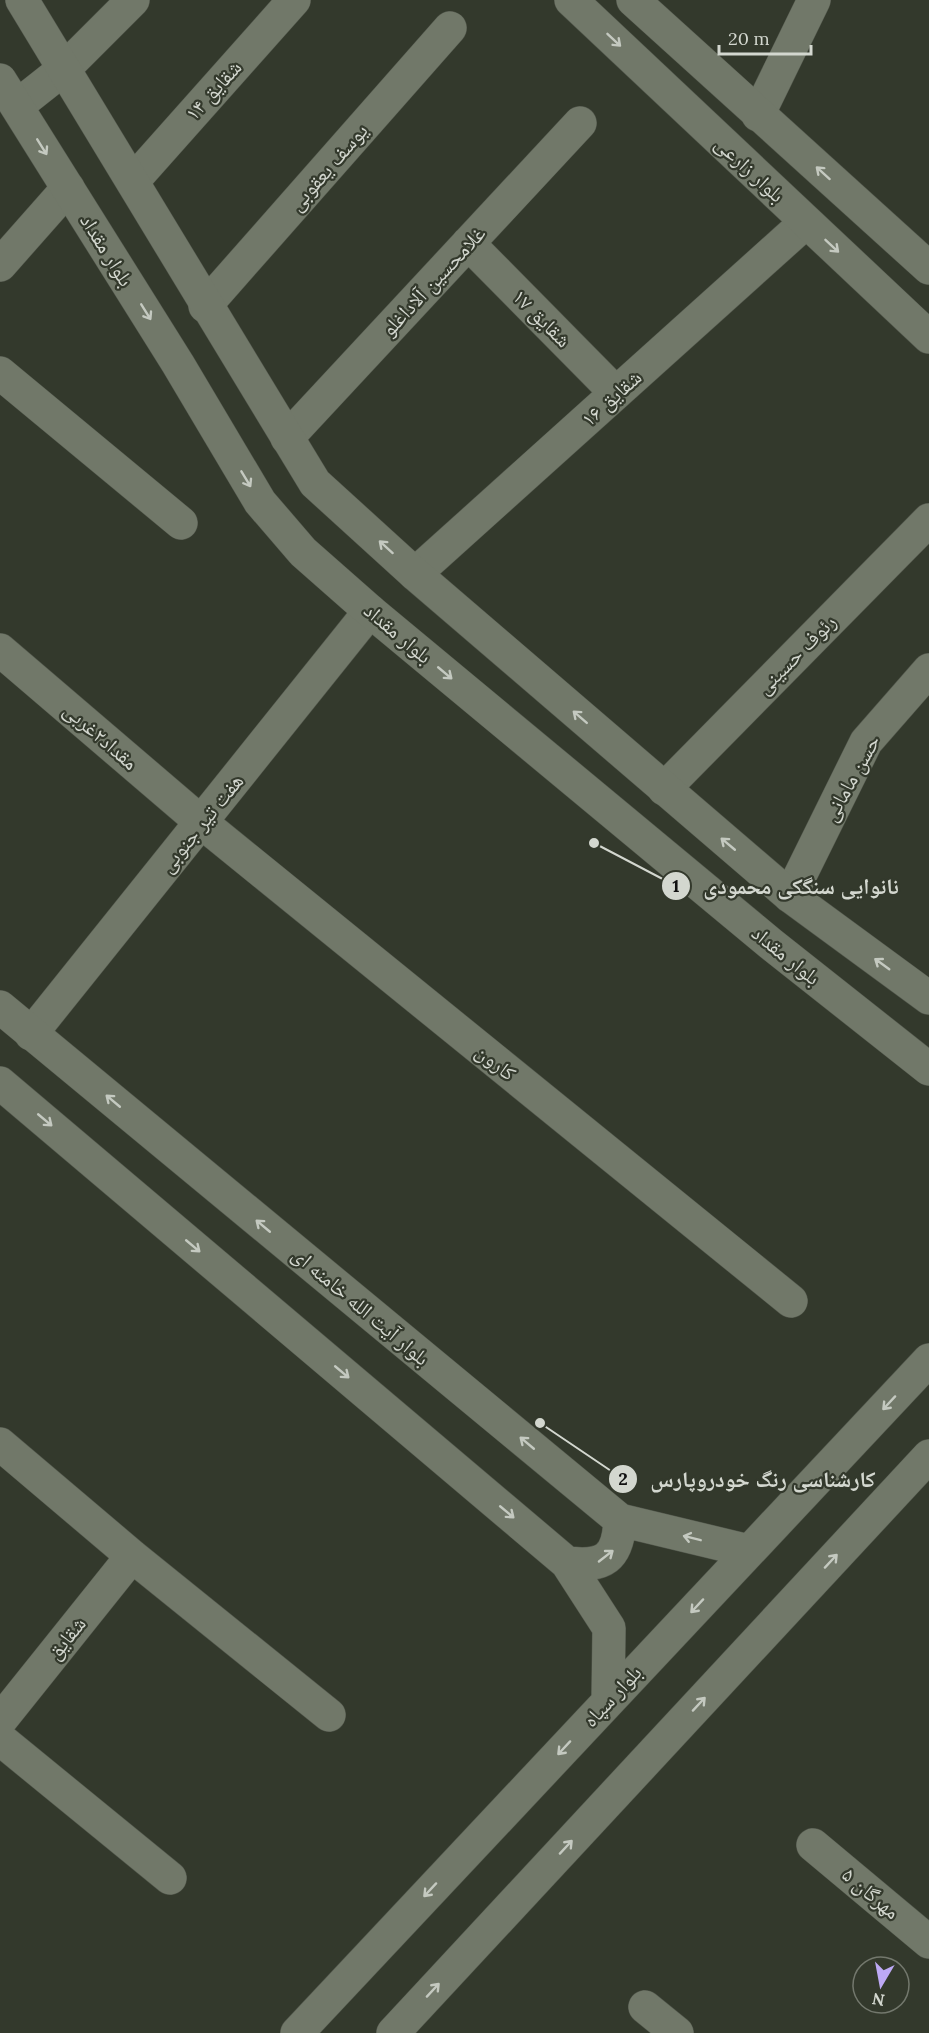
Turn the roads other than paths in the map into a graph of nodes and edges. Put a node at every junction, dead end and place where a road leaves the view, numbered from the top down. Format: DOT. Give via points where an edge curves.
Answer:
graph roads {
  1 [pos="22,0"];
  2 [pos="133,0"];
  3 [pos="294,0"];
  4 [pos="571,0"];
  5 [pos="633,0"];
  6 [pos="814,0"];
  7 [pos="450,28"];
  8 [pos="65,68"];
  9 [pos="8,93"];
  10 [pos="758,115"];
  11 [pos="580,123"];
  12 [pos="132,180"];
  13 [pos="68,188"];
  14 [pos="806,222"];
  15 [pos="468,243"];
  16 [pos="0,265"];
  17 [pos="929,268"];
  18 [pos="205,306"];
  19 [pos="929,337"];
  20 [pos="0,373"];
  21 [pos="616,393"];
  22 [pos="287,438"];
  23 [pos="929,520"];
  24 [pos="181,523"];
  25 [pos="415,574"];
  26 [pos="370,611"];
  27 [pos="0,650"];
  28 [pos="929,670"];
  29 [pos="664,789"];
  30 [pos="201,822"];
  31 [pos="790,896"];
  32 [pos="929,998"];
  33 [pos="0,1007"];
  34 [pos="31,1034"];
  35 [pos="929,1069"];
  36 [pos="0,1083"];
  37 [pos="791,1301"];
  38 [pos="929,1360"];
  39 [pos="0,1444"];
  40 [pos="929,1456"];
  41 [pos="620,1520"];
  42 [pos="749,1551"];
  43 [pos="132,1556"];
  44 [pos="567,1563"];
  45 [pos="608,1701"];
  46 [pos="329,1715"];
  47 [pos="0,1721"];
  48 [pos="0,1739"];
  49 [pos="813,1845"];
  50 [pos="170,1878"];
  51 [pos="929,1942"];
  52 [pos="645,2007"];
  53 [pos="297,2033"];
  54 [pos="393,2033"];
  55 [pos="677,2033"];
  1 -- 8 [label="street"];
  2 -- 8 [label="street"];
  3 -- 12 [label="street, شقایق ۱۴"];
  4 -- 14 [label="street, بلوار زارعی, one-way"];
  5 -- 10 [label="street"];
  6 -- 10 [label="street"];
  7 -- 18 [label="street, یوسف یعقوبی"];
  8 -- 9 [label="street"];
  8 -- 12 [label="street"];
  9 -- 13 [label="street, بلوار مقداد, one-way"];
  17 -- 10 [label="street, one-way"];
  11 -- 15 [label="street, غلامحسین آلاداغلو"];
  12 -- 18 [label="street"];
  13 -- 16 [label="street"];
  13 -- 26 [label="street, بلوار مقداد, one-way" via="260,502 303,552"];
  14 -- 19 [label="street, بلوار زارعی, one-way"];
  14 -- 21 [label="street, شقایق ۱۶"];
  15 -- 21 [label="street, شقایق ۱۷"];
  15 -- 22 [label="street, غلامحسین آلاداغلو"];
  18 -- 22 [label="street"];
  20 -- 24 [label="street"];
  21 -- 25 [label="street, شقایق ۱۶"];
  25 -- 22 [label="street, one-way" via="315,483"];
  23 -- 29 [label="street, رئوف حسینی"];
  29 -- 25 [label="street, one-way"];
  26 -- 30 [label="street, هفت تیر جنوبی"];
  26 -- 35 [label="street, بلوار مقداد, one-way" via="771,944"];
  27 -- 30 [label="street, مقداد۲غربی"];
  28 -- 31 [label="street, حسن مامانی" via="866,742"];
  31 -- 29 [label="street, one-way"];
  30 -- 34 [label="street, هفت تیر جنوبی"];
  30 -- 37 [label="street, کارون"];
  32 -- 31 [label="street, one-way"];
  33 -- 34 [label="street, بلوار آیت الله خامنه ای"];
  41 -- 34 [label="street, بلوار آیت الله خامنه ای, one-way"];
  36 -- 44 [label="street, one-way"];
  38 -- 42 [label="street, بلوار سپاه, one-way"];
  39 -- 43 [label="street"];
  54 -- 40 [label="street, one-way"];
  42 -- 41 [label="street, بلوار آیت الله خامنه ای, one-way"];
  44 -- 41 [label="street, one-way" via="591,1566 609,1556 619,1541"];
  42 -- 45 [label="street, بلوار سپاه, one-way"];
  43 -- 46 [label="street"];
  43 -- 47 [label="street, شقایق"];
  44 -- 45 [label="street" via="609,1628"];
  45 -- 53 [label="street, بلوار سپاه, one-way"];
  48 -- 50 [label="street"];
  49 -- 51 [label="street, مهرگان ۵"];
  52 -- 55 [label="street"];
}
